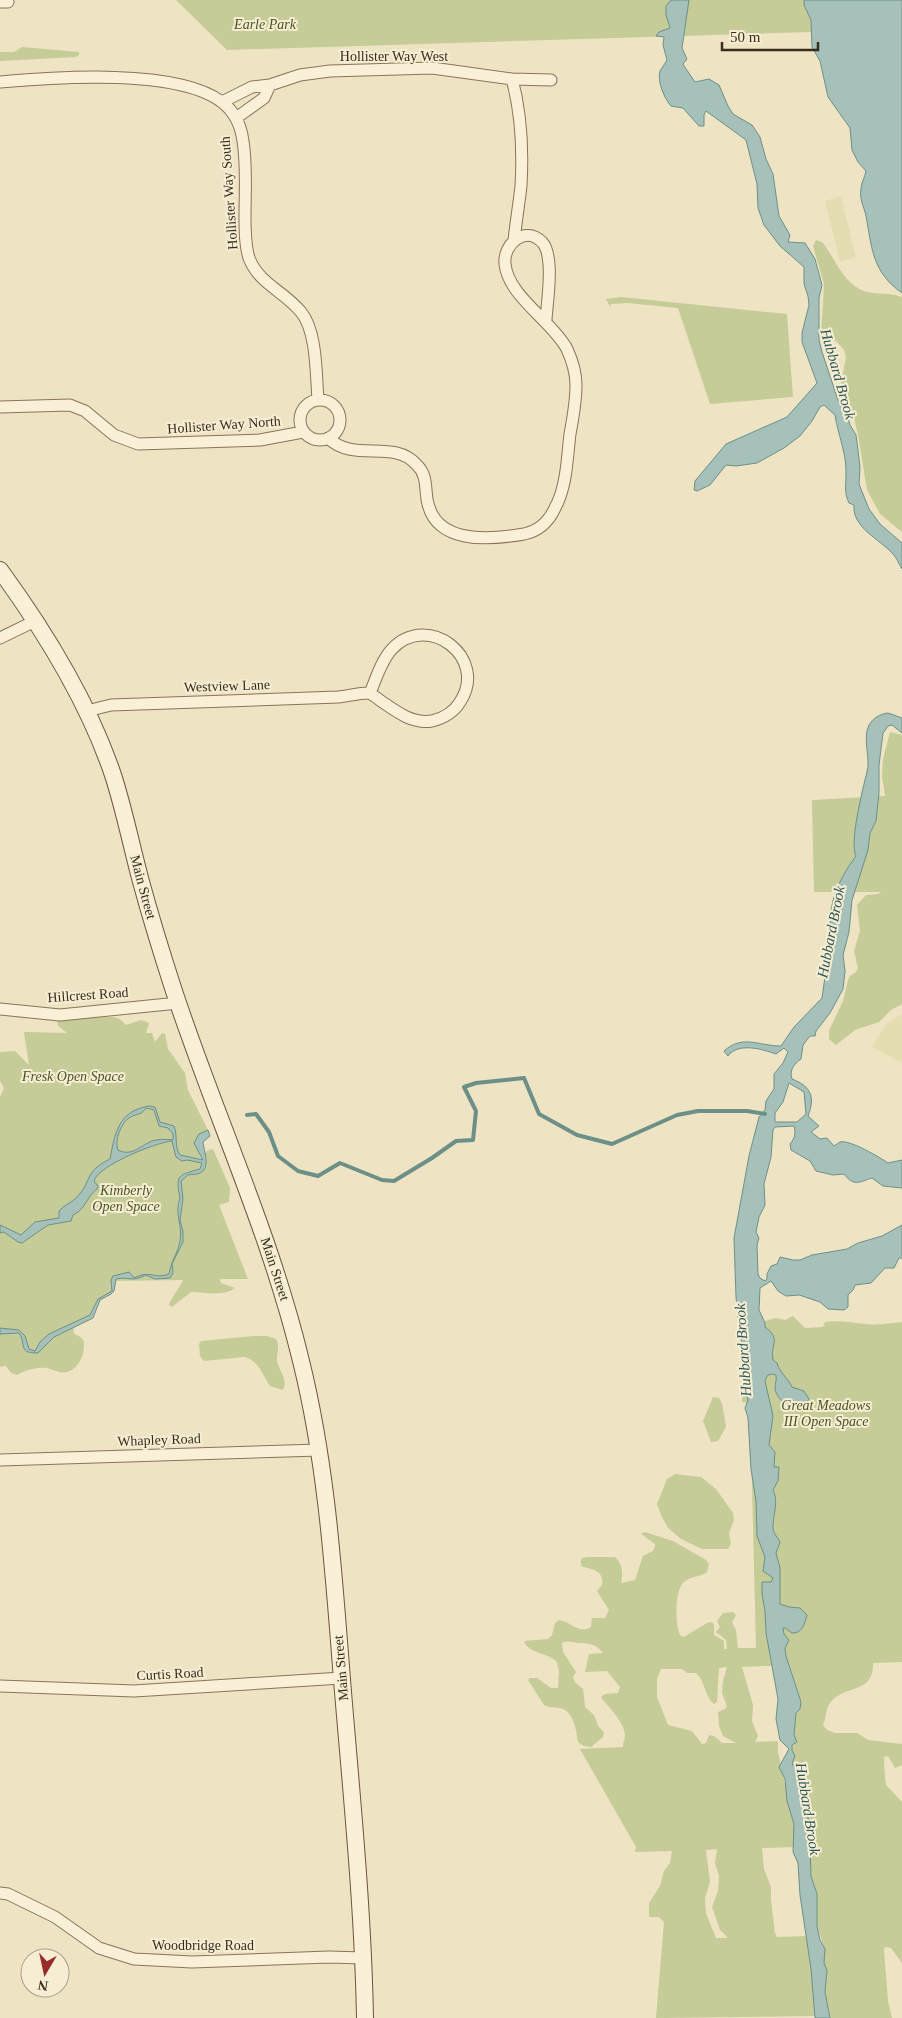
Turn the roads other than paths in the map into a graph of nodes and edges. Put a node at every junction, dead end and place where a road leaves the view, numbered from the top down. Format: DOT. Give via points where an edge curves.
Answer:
graph roads {
  1 [pos="512,79"];
  2 [pos="551,80"];
  3 [pos="0,82"];
  4 [pos="270,85"];
  5 [pos="222,102"];
  6 [pos="236,118"];
  7 [pos="514,240"];
  8 [pos="546,320"];
  9 [pos="318,400"];
  10 [pos="0,407"];
  11 [pos="304,432"];
  12 [pos="328,438"];
  13 [pos="0,570"];
  14 [pos="35,621"];
  15 [pos="0,638"];
  16 [pos="370,693"];
  17 [pos="87,711"];
  18 [pos="178,1003"];
  19 [pos="0,1009"];
  20 [pos="319,1450"];
  21 [pos="0,1460"];
  22 [pos="342,1678"];
  23 [pos="0,1686"];
  24 [pos="0,1893"];
  25 [pos="363,1958"];
  26 [pos="365,2018"];
  1 -- 2 [label="street, Hollister Way West"];
  1 -- 4 [label="street, Hollister Way West" via="445,70 390,68 312,73"];
  1 -- 7 [label="street, Hollister Way North" via="521,164"];
  3 -- 5 [label="street, Hollister Way South" via="86,77 151,79 192,89"];
  4 -- 5 [label="street, Hollister Way West" via="252,87"];
  4 -- 6 [label="street" via="264,98"];
  5 -- 6 [label="street, Hollister Way South"];
  6 -- 9 [label="street, Hollister Way South" via="244,152 248,253 260,277 301,311 308,325"];
  7 -- 8 [label="street, Hollister Way North" via="506,251 506,270 518,293"];
  7 -- 8 [label="street" via="530,237 540,240 546,248 549,269"];
  8 -- 12 [label="street, Hollister Way North" via="570,356 576,394 562,491 550,517 534,531 495,536 465,536 450,532 439,525 431,513 424,475 409,458 392,452 349,450"];
  9 -- 11 [label="street" via="308,403 301,413"];
  9 -- 12 [label="street" via="332,403 340,414 337,432"];
  10 -- 11 [label="street, Hollister Way North" via="70,405 85,411 114,435 138,444 260,440"];
  11 -- 12 [label="street, Hollister Way North" via="314,439"];
  13 -- 14 [label="main road, Main Street"];
  14 -- 15 [label="street"];
  14 -- 17 [label="main road, Main Street"];
  16 -- 16 [label="street" via="408,719 435,720 451,712 463,698 467,681 465,663 448,642 431,636 413,636 390,651"];
  16 -- 17 [label="street, Westview Lane" via="338,697 111,705"];
  17 -- 18 [label="main road, Main Street" via="113,775"];
  18 -- 19 [label="street, Hillcrest Road" via="60,1015"];
  18 -- 20 [label="main road, Main Street" via="277,1270 302,1362"];
  20 -- 21 [label="street, Whapley Road"];
  20 -- 22 [label="main road, Main Street"];
  22 -- 23 [label="street, Curtis Road" via="134,1691"];
  22 -- 25 [label="main road, Main Street"];
  24 -- 25 [label="street, Woodbridge Road" via="54,1917 100,1948 134,1958 192,1962"];
  25 -- 26 [label="main road, Main Street"];
}
